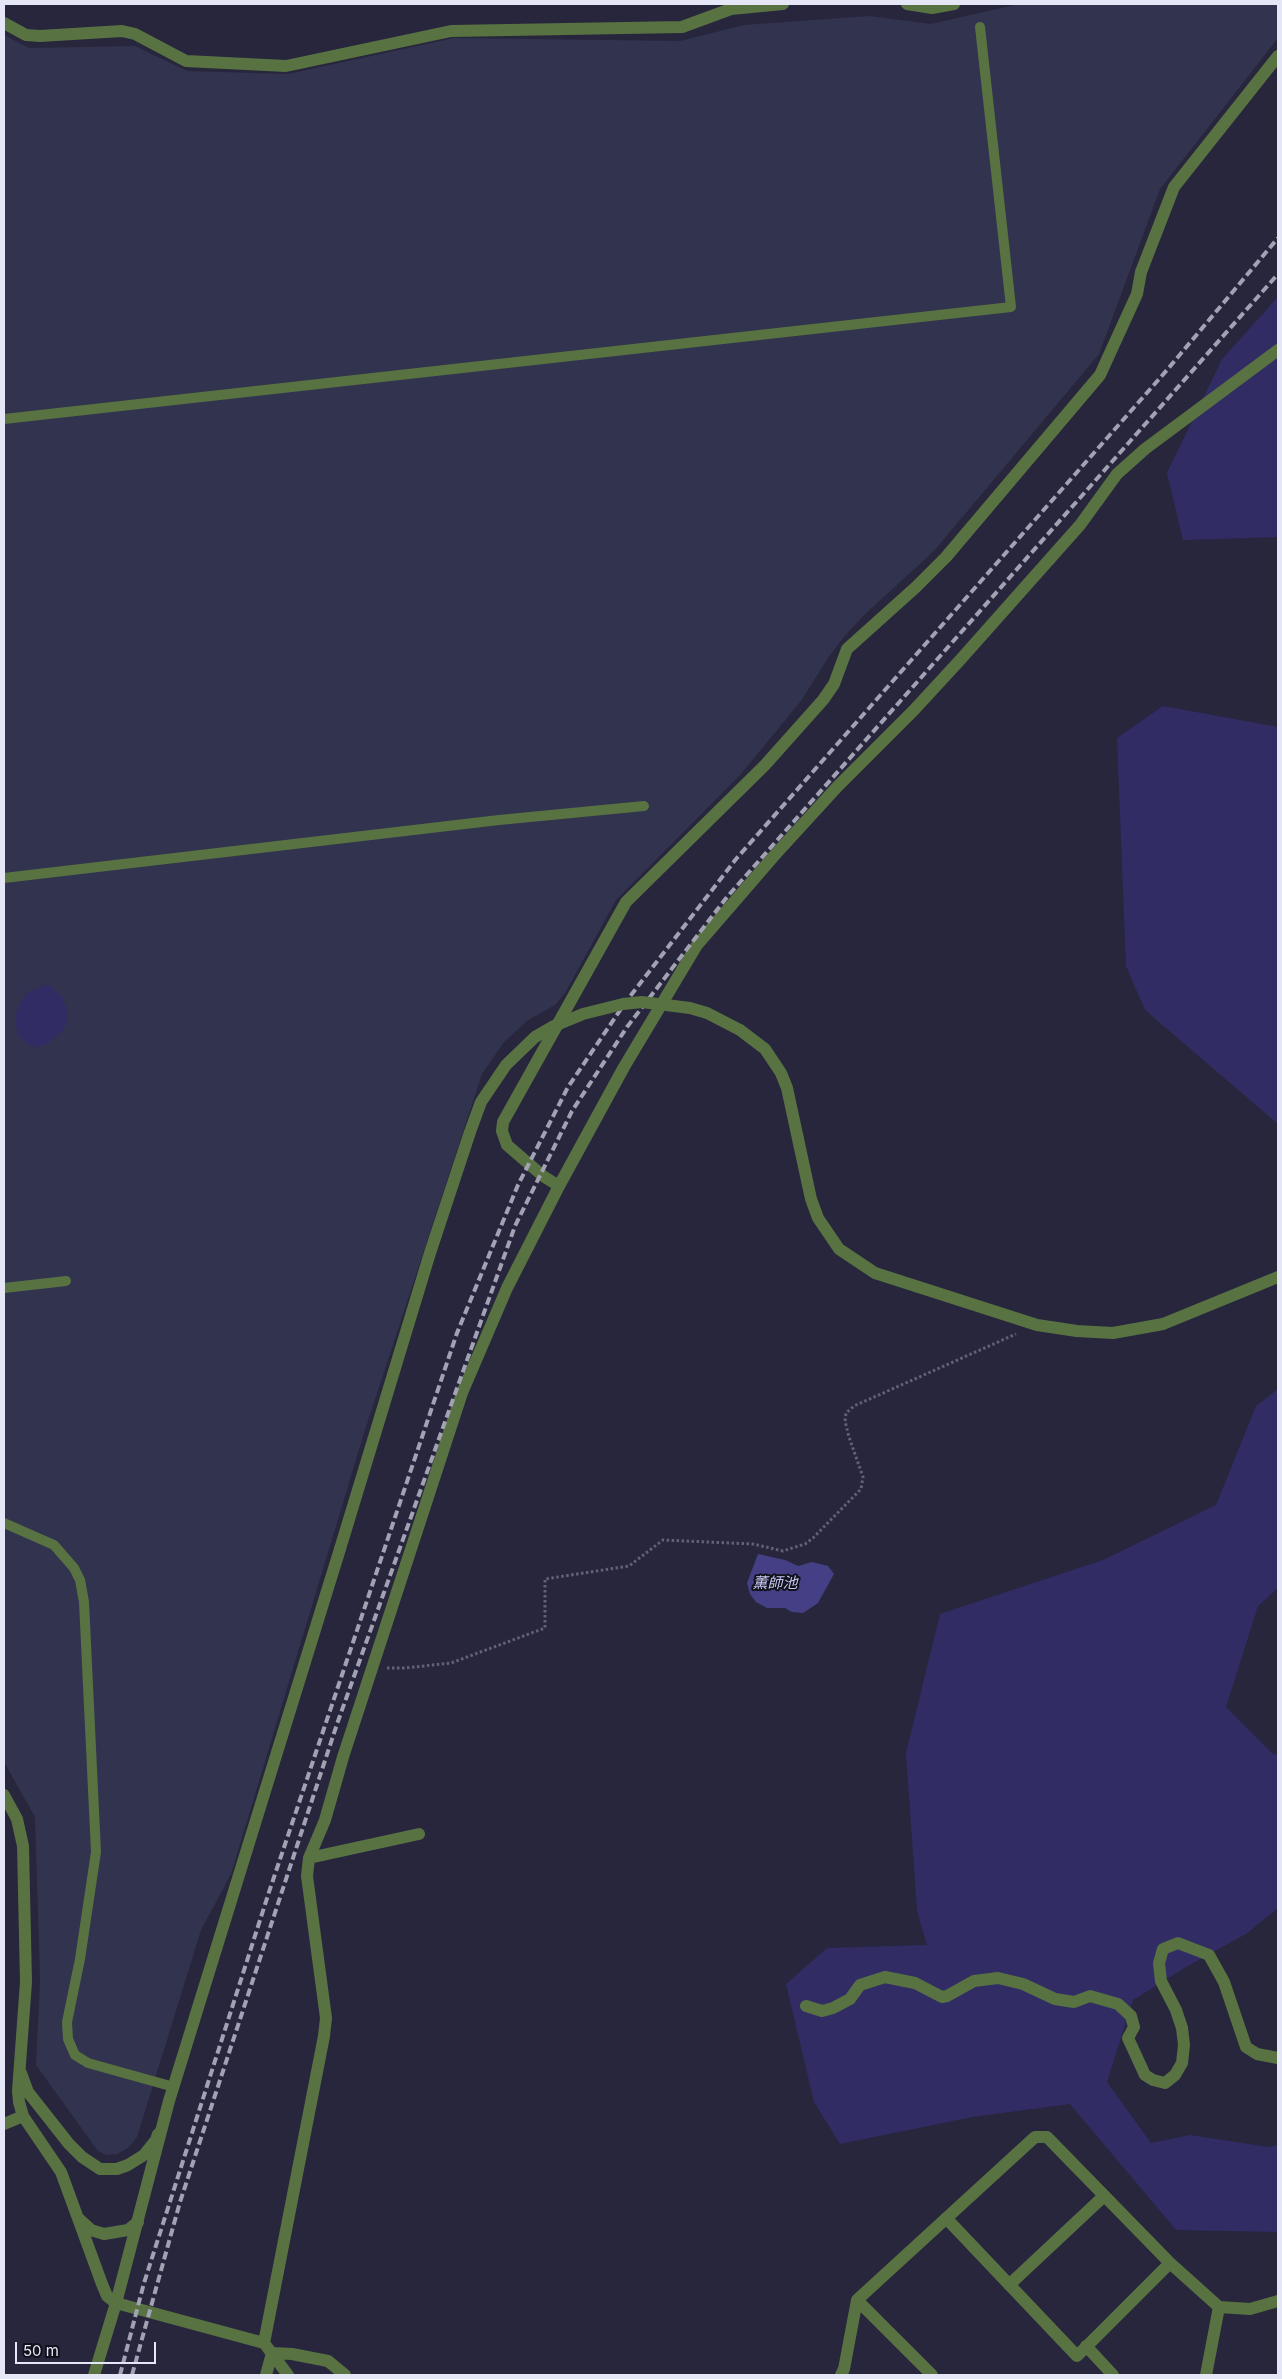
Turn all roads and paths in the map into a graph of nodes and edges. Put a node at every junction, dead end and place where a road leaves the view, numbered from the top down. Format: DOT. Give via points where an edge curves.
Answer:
graph roads {
  1 [pos="783,4"];
  2 [pos="907,4"];
  3 [pos="954,4"];
  4 [pos="4,23"];
  5 [pos="980,27"];
  6 [pos="1278,56"];
  7 [pos="1278,350"];
  8 [pos="4,419"];
  9 [pos="644,806"];
  10 [pos="4,878"];
  11 [pos="559,1186"];
  12 [pos="1278,1277"];
  13 [pos="66,1281"];
  14 [pos="4,1288"];
  15 [pos="1038,1325"];
  16 [pos="4,1523"];
  17 [pos="373,1666"];
  18 [pos="4,1795"];
  19 [pos="419,1834"];
  20 [pos="309,1858"];
  21 [pos="806,2006"];
  22 [pos="1278,2058"];
  23 [pos="20,2061"];
  24 [pos="174,2087"];
  25 [pos="170,2101"];
  26 [pos="23,2116"];
  27 [pos="4,2124"];
  28 [pos="1104,2196"];
  29 [pos="77,2217"];
  30 [pos="946,2218"];
  31 [pos="138,2222"];
  32 [pos="1170,2263"];
  33 [pos="1010,2285"];
  34 [pos="857,2300"];
  35 [pos="1278,2301"];
  36 [pos="116,2303"];
  37 [pos="1219,2307"];
  38 [pos="264,2343"];
  39 [pos="1086,2346"];
  40 [pos="272,2353"];
  41 [pos="94,2375"];
  42 [pos="266,2375"];
  43 [pos="288,2375"];
  44 [pos="345,2375"];
  45 [pos="840,2375"];
  46 [pos="932,2375"];
  47 [pos="1113,2375"];
  48 [pos="1206,2375"];
  1 -- 4 [label="street" via="731,9 682,27 451,31 286,66 186,61 135,34 122,31 40,36 26,35"];
  2 -- 3 [label="street" via="932,8"];
  5 -- 8 [label="lane" via="1011,307"];
  6 -- 11 [label="street" via="1174,186 1141,272 1136,294 1100,375 946,557 847,649 834,684 823,700 766,764 626,902 504,1122 502,1131 507,1145"];
  7 -- 11 [label="street" via="1145,449 1117,474 1080,525 961,659 772,857 697,945 624,1067"];
  9 -- 10 [label="lane"];
  11 -- 17 [label="street" via="507,1288 462,1393"];
  12 -- 15 [label="street" via="1193,1313 1137,1330 1094,1333"];
  13 -- 14 [label="lane"];
  15 -- 17 [label="path" via="854,1406 846,1413 849,1437 863,1477 861,1489 805,1544 784,1551 753,1544 663,1540 629,1566 545,1579 545,1628 451,1663 404,1668"];
  15 -- 24 [label="street, bridge" via="875,1273 839,1249 818,1218 811,1199 781,1073 765,1049 740,1030 690,1008 642,1002 583,1014 535,1038 506,1065 481,1102 470,1132 430,1252"];
  16 -- 24 [label="lane" via="54,1544 74,1568 84,1602 96,1852 67,2022 68,2039 75,2055 88,2063"];
  17 -- 20 [label="street" via="325,1820"];
  18 -- 23 [label="street" via="17,1819 23,1846 26,1982"];
  19 -- 20 [label="street"];
  20 -- 38 [label="street" via="307,1876 326,2018"];
  21 -- 22 [label="street" via="822,2011 833,2008 850,1999 860,1985 885,1977 915,1983 942,1997 974,1981 998,1978 1023,1984 1055,1999 1074,2002 1090,1996 1118,2004 1131,2016 1134,2027 1128,2038 1145,2075 1164,2083 1176,2075 1182,2063 1184,2045 1176,2010 1161,1981 1159,1963 1163,1949 1178,1943 1209,1955 1224,1982 1246,2047 1257,2054"];
  23 -- 25 [label="street" via="24,2084 37,2104 69,2144 100,2169 117,2169 144,2155 156,2140"];
  23 -- 26 [label="street" via="18,2091"];
  24 -- 25 [label="street"];
  25 -- 31 [label="street"];
  26 -- 27 [label="street"];
  26 -- 29 [label="street" via="61,2172"];
  28 -- 30 [label="street" via="1047,2137 1035,2137"];
  28 -- 32 [label="street"];
  28 -- 33 [label="street"];
  29 -- 31 [label="street" via="84,2226 104,2234 128,2230"];
  29 -- 36 [label="street" via="107,2296"];
  30 -- 33 [label="street"];
  30 -- 34 [label="street"];
  31 -- 36 [label="street"];
  32 -- 37 [label="street"];
  32 -- 39 [label="street"];
  33 -- 39 [label="street" via="1077,2356"];
  34 -- 45 [label="street" via="844,2369"];
  34 -- 46 [label="street"];
  35 -- 37 [label="street" via="1250,2309"];
  36 -- 38 [label="street"];
  36 -- 41 [label="street"];
  37 -- 48 [label="street"];
  38 -- 40 [label="street"];
  39 -- 47 [label="street"];
  40 -- 42 [label="street"];
  40 -- 43 [label="street"];
  40 -- 44 [label="street" via="328,2361"];
}
